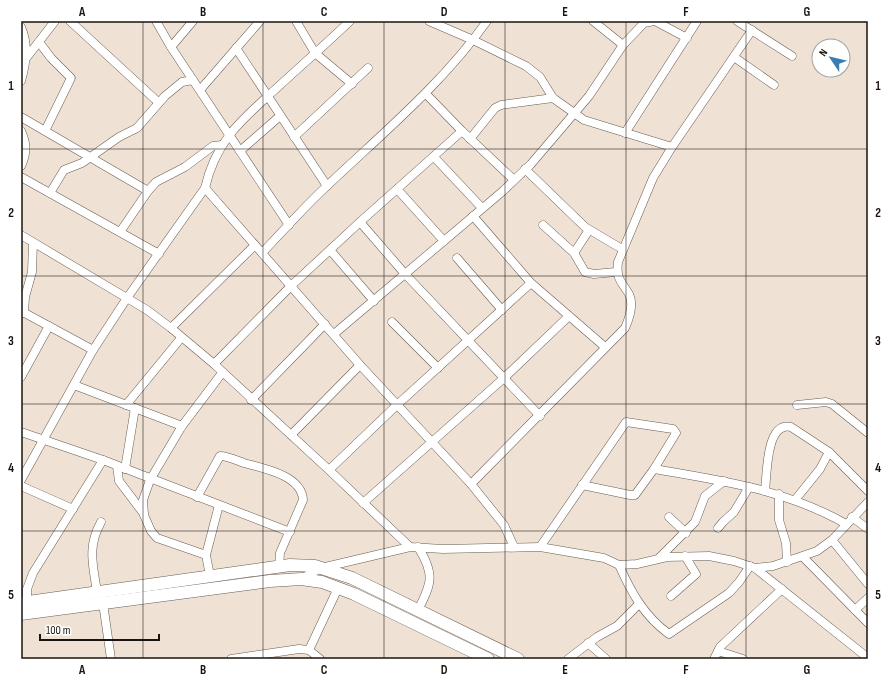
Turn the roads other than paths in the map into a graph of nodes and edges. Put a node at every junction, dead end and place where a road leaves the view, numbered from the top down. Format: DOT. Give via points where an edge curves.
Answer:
graph roads {
  1 [pos="54,21"];
  2 [pos="70,21"];
  3 [pos="156,21"];
  4 [pos="193,21"];
  5 [pos="260,21"];
  6 [pos="296,21"];
  7 [pos="350,21"];
  8 [pos="429,21"];
  9 [pos="487,21"];
  10 [pos="593,21"];
  11 [pos="655,21"];
  12 [pos="737,21"];
  13 [pos="694,22"];
  14 [pos="21,27"];
  15 [pos="752,30"];
  16 [pos="688,38"];
  17 [pos="473,40"];
  18 [pos="39,42"];
  19 [pos="623,45"];
  20 [pos="171,47"];
  21 [pos="236,48"];
  22 [pos="315,53"];
  23 [pos="792,56"];
  24 [pos="27,57"];
  25 [pos="734,57"];
  26 [pos="368,68"];
  27 [pos="193,80"];
  28 [pos="21,81"];
  29 [pos="352,84"];
  30 [pos="774,85"];
  31 [pos="200,90"];
  32 [pos="426,94"];
  33 [pos="267,96"];
  34 [pos="553,98"];
  35 [pos="158,102"];
  36 [pos="574,115"];
  37 [pos="280,116"];
  38 [pos="21,117"];
  39 [pos="21,131"];
  40 [pos="45,131"];
  41 [pos="462,131"];
  42 [pos="625,133"];
  43 [pos="229,135"];
  44 [pos="294,138"];
  45 [pos="470,139"];
  46 [pos="222,145"];
  47 [pos="672,147"];
  48 [pos="240,151"];
  49 [pos="89,157"];
  50 [pos="434,157"];
  51 [pos="21,166"];
  52 [pos="525,170"];
  53 [pos="21,177"];
  54 [pos="514,180"];
  55 [pos="327,186"];
  56 [pos="205,188"];
  57 [pos="397,189"];
  58 [pos="148,191"];
  59 [pos="50,193"];
  60 [pos="482,208"];
  61 [pos="473,216"];
  62 [pos="360,222"];
  63 [pos="289,225"];
  64 [pos="543,225"];
  65 [pos="588,230"];
  66 [pos="120,232"];
  67 [pos="21,235"];
  68 [pos="444,241"];
  69 [pos="33,243"];
  70 [pos="255,245"];
  71 [pos="622,249"];
  72 [pos="330,250"];
  73 [pos="262,253"];
  74 [pos="574,253"];
  75 [pos="159,254"];
  76 [pos="457,258"];
  77 [pos="616,272"];
  78 [pos="405,274"];
  79 [pos="531,282"];
  80 [pos="292,286"];
  81 [pos="127,298"];
  82 [pos="374,301"];
  83 [pos="502,310"];
  84 [pos="23,312"];
  85 [pos="569,316"];
  86 [pos="392,322"];
  87 [pos="325,324"];
  88 [pos="49,326"];
  89 [pos="171,328"];
  90 [pos="334,334"];
  91 [pos="181,338"];
  92 [pos="468,341"];
  93 [pos="605,347"];
  94 [pos="93,350"];
  95 [pos="214,364"];
  96 [pos="360,364"];
  97 [pos="438,368"];
  98 [pos="222,373"];
  99 [pos="21,377"];
  100 [pos="504,378"];
  101 [pos="74,384"];
  102 [pos="251,400"];
  103 [pos="398,404"];
  104 [pos="126,405"];
  105 [pos="797,405"];
  106 [pos="135,408"];
  107 [pos="540,416"];
  108 [pos="182,426"];
  109 [pos="21,432"];
  110 [pos="868,433"];
  111 [pos="291,435"];
  112 [pos="45,439"];
  113 [pos="432,442"];
  114 [pos="829,452"];
  115 [pos="103,460"];
  116 [pos="121,468"];
  117 [pos="654,469"];
  118 [pos="329,470"];
  119 [pos="21,480"];
  120 [pos="150,480"];
  121 [pos="724,481"];
  122 [pos="471,484"];
  123 [pos="582,485"];
  124 [pos="21,486"];
  125 [pos="749,487"];
  126 [pos="765,491"];
  127 [pos="868,491"];
  128 [pos="779,494"];
  129 [pos="197,497"];
  130 [pos="795,500"];
  131 [pos="868,502"];
  132 [pos="363,503"];
  133 [pos="219,506"];
  134 [pos="73,509"];
  135 [pos="144,515"];
  136 [pos="669,517"];
  137 [pos="852,517"];
  138 [pos="101,522"];
  139 [pos="846,524"];
  140 [pos="718,528"];
  141 [pos="868,529"];
  142 [pos="290,532"];
  143 [pos="686,533"];
  144 [pos="832,540"];
  145 [pos="414,547"];
  146 [pos="514,547"];
  147 [pos="540,547"];
  148 [pos="206,556"];
  149 [pos="685,556"];
  150 [pos="803,557"];
  151 [pos="658,559"];
  152 [pos="787,562"];
  153 [pos="619,565"];
  154 [pos="279,567"];
  155 [pos="753,567"];
  156 [pos="322,568"];
  157 [pos="210,576"];
  158 [pos="301,578"];
  159 [pos="868,584"];
  160 [pos="338,588"];
  161 [pos="782,589"];
  162 [pos="97,592"];
  163 [pos="671,596"];
  164 [pos="868,598"];
  165 [pos="24,602"];
  166 [pos="103,603"];
  167 [pos="639,604"];
  168 [pos="418,610"];
  169 [pos="855,610"];
  170 [pos="21,614"];
  171 [pos="868,623"];
  172 [pos="588,643"];
  173 [pos="308,650"];
  174 [pos="716,655"];
  175 [pos="868,658"];
  176 [pos="111,659"];
  177 [pos="232,659"];
  178 [pos="320,659"];
  179 [pos="488,659"];
  180 [pos="518,659"];
  181 [pos="568,659"];
  182 [pos="606,659"];
  183 [pos="743,659"];
  1 -- 18 [label="street"];
  2 -- 35 [label="street"];
  3 -- 20 [label="street"];
  4 -- 20 [label="street"];
  5 -- 21 [label="street"];
  6 -- 22 [label="street"];
  7 -- 22 [label="street"];
  8 -- 17 [label="street"];
  9 -- 17 [label="street"];
  10 -- 19 [label="street"];
  11 -- 16 [label="street"];
  11 -- 19 [label="street" via="644,23"];
  12 -- 15 [label="street"];
  13 -- 16 [label="street"];
  14 -- 24 [label="street"];
  15 -- 23 [label="street"];
  15 -- 25 [label="street"];
  16 -- 42 [label="street"];
  17 -- 32 [label="street"];
  17 -- 34 [label="street" via="536,72"];
  18 -- 24 [label="street"];
  18 -- 40 [label="street" via="71,78"];
  19 -- 36 [label="street"];
  20 -- 27 [label="street"];
  21 -- 31 [label="street"];
  21 -- 33 [label="street"];
  22 -- 29 [label="street"];
  22 -- 33 [label="street"];
  24 -- 28 [label="street"];
  25 -- 30 [label="street"];
  25 -- 47 [label="street"];
  26 -- 29 [label="street"];
  27 -- 31 [label="street"];
  27 -- 35 [label="street" via="177,85"];
  29 -- 44 [label="street"];
  31 -- 43 [label="street"];
  32 -- 41 [label="street"];
  32 -- 55 [label="street"];
  33 -- 37 [label="street"];
  33 -- 43 [label="street"];
  34 -- 36 [label="street"];
  34 -- 45 [label="street" via="501,105"];
  35 -- 49 [label="street" via="137,128"];
  36 -- 42 [label="street"];
  36 -- 52 [label="street"];
  37 -- 44 [label="street"];
  37 -- 48 [label="street"];
  38 -- 40 [label="street"];
  39 -- 51 [label="street" via="26,149"];
  40 -- 49 [label="street"];
  41 -- 45 [label="street"];
  41 -- 50 [label="street"];
  42 -- 47 [label="street"];
  43 -- 46 [label="street"];
  43 -- 48 [label="street"];
  44 -- 55 [label="street"];
  45 -- 54 [label="street"];
  46 -- 56 [label="street" via="210,166"];
  46 -- 58 [label="street" via="213,146 185,167 156,182"];
  47 -- 71 [label="street" via="651,183"];
  48 -- 63 [label="street"];
  49 -- 58 [label="street"];
  49 -- 59 [label="street" via="82,163 64,170"];
  50 -- 57 [label="street"];
  50 -- 60 [label="street"];
  52 -- 54 [label="street"];
  52 -- 65 [label="street"];
  53 -- 59 [label="street"];
  54 -- 60 [label="street"];
  55 -- 63 [label="street"];
  56 -- 70 [label="street"];
  56 -- 75 [label="street"];
  57 -- 62 [label="street"];
  57 -- 68 [label="street"];
  58 -- 66 [label="street"];
  59 -- 66 [label="street"];
  60 -- 61 [label="street"];
  61 -- 68 [label="street"];
  61 -- 79 [label="street"];
  62 -- 72 [label="street"];
  62 -- 78 [label="street"];
  63 -- 73 [label="street"];
  64 -- 74 [label="street"];
  65 -- 71 [label="street"];
  65 -- 74 [label="street"];
  66 -- 75 [label="street"];
  67 -- 69 [label="street"];
  68 -- 78 [label="street"];
  69 -- 81 [label="street"];
  69 -- 84 [label="street" via="32,272"];
  70 -- 73 [label="street"];
  70 -- 89 [label="street"];
  71 -- 77 [label="street"];
  72 -- 80 [label="street"];
  72 -- 82 [label="street"];
  73 -- 80 [label="street"];
  74 -- 77 [label="street" via="585,272"];
  75 -- 81 [label="street"];
  76 -- 83 [label="street"];
  77 -- 93 [label="street" via="629,294 630,310 625,328"];
  78 -- 82 [label="street"];
  78 -- 92 [label="street"];
  79 -- 83 [label="street"];
  79 -- 85 [label="street"];
  80 -- 87 [label="street"];
  80 -- 95 [label="street"];
  81 -- 89 [label="street"];
  81 -- 94 [label="street"];
  82 -- 90 [label="street"];
  83 -- 92 [label="street"];
  84 -- 88 [label="street"];
  85 -- 93 [label="street"];
  85 -- 100 [label="street"];
  86 -- 97 [label="street"];
  87 -- 90 [label="street"];
  87 -- 102 [label="street"];
  88 -- 94 [label="street"];
  88 -- 99 [label="street"];
  89 -- 91 [label="street"];
  90 -- 96 [label="street"];
  91 -- 95 [label="street"];
  91 -- 104 [label="street"];
  92 -- 97 [label="street"];
  92 -- 100 [label="street"];
  93 -- 107 [label="street"];
  94 -- 101 [label="street"];
  95 -- 98 [label="street"];
  96 -- 103 [label="street"];
  96 -- 111 [label="street"];
  97 -- 103 [label="street"];
  98 -- 102 [label="street"];
  98 -- 108 [label="street"];
  100 -- 107 [label="street"];
  100 -- 113 [label="street"];
  101 -- 104 [label="street"];
  101 -- 112 [label="street"];
  102 -- 111 [label="street"];
  103 -- 113 [label="street"];
  103 -- 118 [label="street"];
  104 -- 106 [label="street"];
  105 -- 110 [label="street" via="826,402 832,404"];
  106 -- 108 [label="street"];
  106 -- 116 [label="street"];
  107 -- 122 [label="street"];
  108 -- 120 [label="street"];
  109 -- 112 [label="street"];
  111 -- 118 [label="street"];
  112 -- 115 [label="street"];
  112 -- 119 [label="street"];
  113 -- 122 [label="street"];
  113 -- 132 [label="street"];
  114 -- 126 [label="street" via="791,428 779,428 772,439"];
  114 -- 127 [label="street"];
  114 -- 130 [label="street" via="817,473"];
  115 -- 116 [label="street"];
  115 -- 134 [label="street"];
  116 -- 120 [label="street"];
  116 -- 135 [label="street" via="119,481"];
  117 -- 121 [label="street"];
  117 -- 123 [label="street" via="634,495"];
  117 -- 123 [label="street" via="676,433 673,429 628,421 623,424"];
  118 -- 132 [label="street"];
  120 -- 129 [label="street"];
  120 -- 135 [label="street" via="143,500"];
  121 -- 125 [label="street"];
  121 -- 143 [label="street" via="705,496 698,516"];
  122 -- 146 [label="street" via="504,525"];
  123 -- 147 [label="street"];
  124 -- 134 [label="street"];
  125 -- 126 [label="street"];
  125 -- 140 [label="street" via="734,512"];
  126 -- 128 [label="street"];
  128 -- 130 [label="street"];
  128 -- 152 [label="street" via="779,520 786,542"];
  129 -- 133 [label="street"];
  129 -- 142 [label="street" via="220,456 283,476 294,484 302,496"];
  130 -- 139 [label="street"];
  131 -- 137 [label="street"];
  132 -- 145 [label="street"];
  133 -- 142 [label="street"];
  133 -- 148 [label="street"];
  134 -- 165 [label="street" via="29,582"];
  135 -- 148 [label="street" via="150,531 157,538"];
  136 -- 143 [label="street"];
  137 -- 139 [label="street"];
  137 -- 141 [label="street"];
  138 -- 162 [label="street" via="93,538 91,550"];
  139 -- 144 [label="street"];
  142 -- 154 [label="street" via="280,553"];
  143 -- 151 [label="street"];
  144 -- 150 [label="street"];
  144 -- 159 [label="street"];
  145 -- 146 [label="street"];
  145 -- 156 [label="street"];
  145 -- 168 [label="street" via="427,562 430,578 429,589"];
  146 -- 147 [label="street"];
  147 -- 153 [label="street" via="604,558"];
  148 -- 157 [label="street"];
  149 -- 151 [label="street"];
  149 -- 155 [label="street" via="708,556"];
  149 -- 163 [label="street" via="696,574"];
  150 -- 152 [label="street"];
  150 -- 169 [label="street"];
  151 -- 153 [label="street"];
  152 -- 155 [label="street"];
  153 -- 167 [label="street"];
  154 -- 156 [label="main road" via="307,565"];
  154 -- 157 [label="main road"];
  155 -- 161 [label="street"];
  155 -- 167 [label="street" via="734,588 671,633"];
  156 -- 158 [label="street"];
  156 -- 168 [label="main road" via="352,578"];
  157 -- 162 [label="main road"];
  158 -- 160 [label="main road"];
  158 -- 166 [label="main road"];
  160 -- 173 [label="street"];
  160 -- 179 [label="main road" via="411,620"];
  161 -- 174 [label="street"];
  161 -- 175 [label="street"];
  162 -- 165 [label="main road"];
  164 -- 169 [label="street"];
  166 -- 170 [label="main road"];
  166 -- 176 [label="street"];
  167 -- 172 [label="street" via="617,626"];
  168 -- 180 [label="main road"];
  169 -- 171 [label="street"];
  172 -- 181 [label="street"];
  172 -- 182 [label="street"];
  173 -- 177 [label="street"];
  173 -- 178 [label="street"];
  174 -- 183 [label="street"];
}
